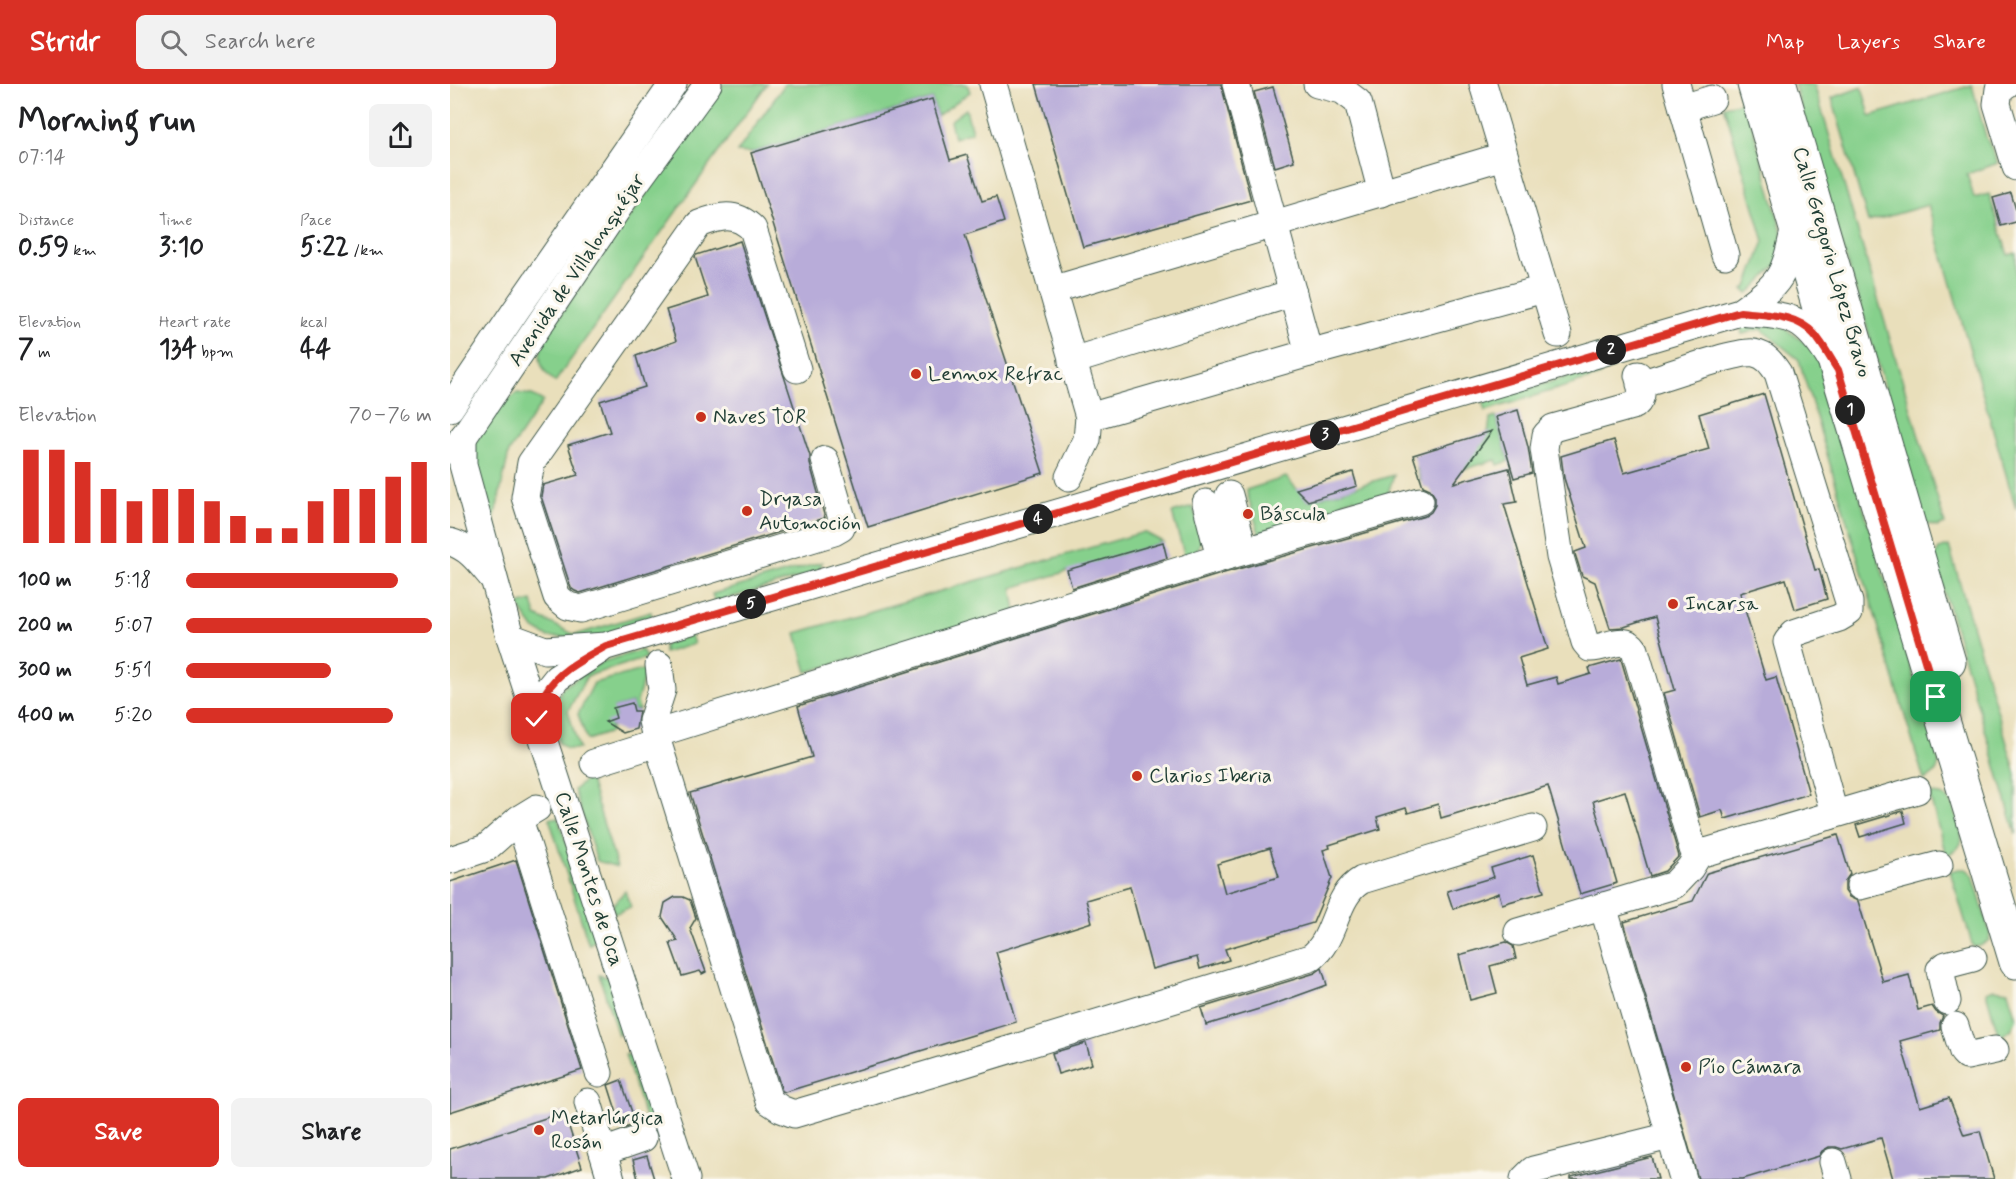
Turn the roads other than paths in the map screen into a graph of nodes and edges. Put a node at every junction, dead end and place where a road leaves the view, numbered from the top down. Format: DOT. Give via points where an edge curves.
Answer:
graph roads {
  1 [pos="673,84"];
  2 [pos="708,84"];
  3 [pos="993,84"];
  4 [pos="1236,84"];
  5 [pos="1317,84"];
  6 [pos="1483,84"];
  7 [pos="1754,84"];
  8 [pos="1780,84"];
  9 [pos="2007,84"];
  10 [pos="1679,96"];
  11 [pos="1712,99"];
  12 [pos="1504,156"];
  13 [pos="2016,167"];
  14 [pos="1382,193"];
  15 [pos="1275,226"];
  16 [pos="1795,226"];
  17 [pos="1725,255"];
  18 [pos="1544,289"];
  19 [pos="1052,290"];
  20 [pos="1293,293"];
  21 [pos="1740,312"];
  22 [pos="1558,334"];
  23 [pos="1309,353"];
  24 [pos="1072,361"];
  25 [pos="797,369"];
  26 [pos="1838,370"];
  27 [pos="450,408"];
  28 [pos="1089,417"];
  29 [pos="457,447"];
  30 [pos="825,460"];
  31 [pos="1069,477"];
  32 [pos="1218,499"];
  33 [pos="1420,501"];
  34 [pos="450,542"];
  35 [pos="1232,555"];
  36 [pos="494,579"];
  37 [pos="510,637"];
  38 [pos="606,646"];
  39 [pos="659,665"];
  40 [pos="537,719"];
  41 [pos="656,739"];
  42 [pos="594,763"];
  43 [pos="1917,790"];
  44 [pos="1829,816"];
  45 [pos="1533,828"];
  46 [pos="1700,852"];
  47 [pos="450,860"];
  48 [pos="1939,866"];
  49 [pos="1860,886"];
  50 [pos="2016,888"];
  51 [pos="1603,906"];
  52 [pos="1518,932"];
  53 [pos="1973,958"];
  54 [pos="2016,962"];
  55 [pos="1995,1050"];
  56 [pos="602,1058"];
  57 [pos="588,1102"];
  58 [pos="1670,1136"];
  59 [pos="643,1138"];
  60 [pos="603,1152"];
  61 [pos="611,1179"];
  62 [pos="686,1179"];
  63 [pos="1524,1179"];
  64 [pos="1683,1179"];
  1 -- 27 [label="street, Avenida de Villalonquéjar"];
  2 -- 29 [label="street, Avenida de Villalonquéjar" via="624,199"];
  3 -- 19 [label="street"];
  4 -- 15 [label="street"];
  5 -- 14 [label="street" via="1342,90 1358,102"];
  6 -- 12 [label="street"];
  7 -- 16 [label="main road, Calle Gregorio López Bravo"];
  8 -- 50 [label="main road, Calle Gregorio López Bravo"];
  9 -- 13 [label="street" via="1999,89 1997,104"];
  10 -- 11 [label="street"];
  10 -- 17 [label="street"];
  12 -- 14 [label="street"];
  12 -- 18 [label="street"];
  14 -- 15 [label="street"];
  15 -- 19 [label="street"];
  15 -- 20 [label="street"];
  16 -- 21 [label="street" via="1780,279"];
  16 -- 26 [label="main road, Calle Gregorio López Bravo"];
  18 -- 22 [label="street"];
  18 -- 23 [label="street"];
  19 -- 24 [label="street"];
  20 -- 23 [label="street"];
  20 -- 24 [label="street"];
  21 -- 26 [label="street" via="1801,322 1815,334"];
  21 -- 38 [label="street"];
  23 -- 28 [label="street"];
  24 -- 28 [label="street"];
  25 -- 30 [label="street" via="753,229 733,216 699,224 566,402 531,462 525,497 557,597 568,606 581,609 701,580 827,541 843,522"];
  26 -- 54 [label="main road, Calle Gregorio López Bravo"];
  28 -- 31 [label="street" via="1087,440"];
  29 -- 36 [label="street, Calle Montes de Oca"];
  32 -- 35 [label="street"];
  33 -- 35 [label="street"];
  34 -- 36 [label="street, Calle Montes de Oca" via="471,552"];
  35 -- 41 [label="street"];
  36 -- 37 [label="street, Calle Montes de Oca"];
  37 -- 38 [label="street" via="545,650"];
  37 -- 40 [label="street, Calle Montes de Oca"];
  38 -- 40 [label="street" via="557,678 545,693"];
  39 -- 41 [label="street" via="662,690 652,721"];
  40 -- 62 [label="street, Calle Montes de Oca"];
  41 -- 42 [label="street"];
  41 -- 45 [label="street" via="770,1101 794,1114 1311,958 1323,947 1354,884"];
  43 -- 44 [label="street"];
  44 -- 46 [label="street"];
  44 -- 46 [label="street" via="1832,806 1788,642 1794,633 1849,612 1849,602 1778,373 1764,356 1752,352 1639,380 1642,393 1635,405 1553,428 1546,435 1544,449 1560,557 1585,642 1596,648 1625,641 1635,650 1693,849"];
  46 -- 51 [label="street" via="1674,885"];
  47 -- 56 [label="street" via="486,848 528,813"];
  48 -- 49 [label="street"];
  51 -- 52 [label="street"];
  51 -- 58 [label="street"];
  53 -- 55 [label="street" via="1940,970 1963,1052 1967,1056"];
  57 -- 60 [label="street"];
  58 -- 63 [label="street" via="1533,1170"];
  58 -- 64 [label="street"];
  59 -- 60 [label="street"];
  60 -- 61 [label="street"];
}
